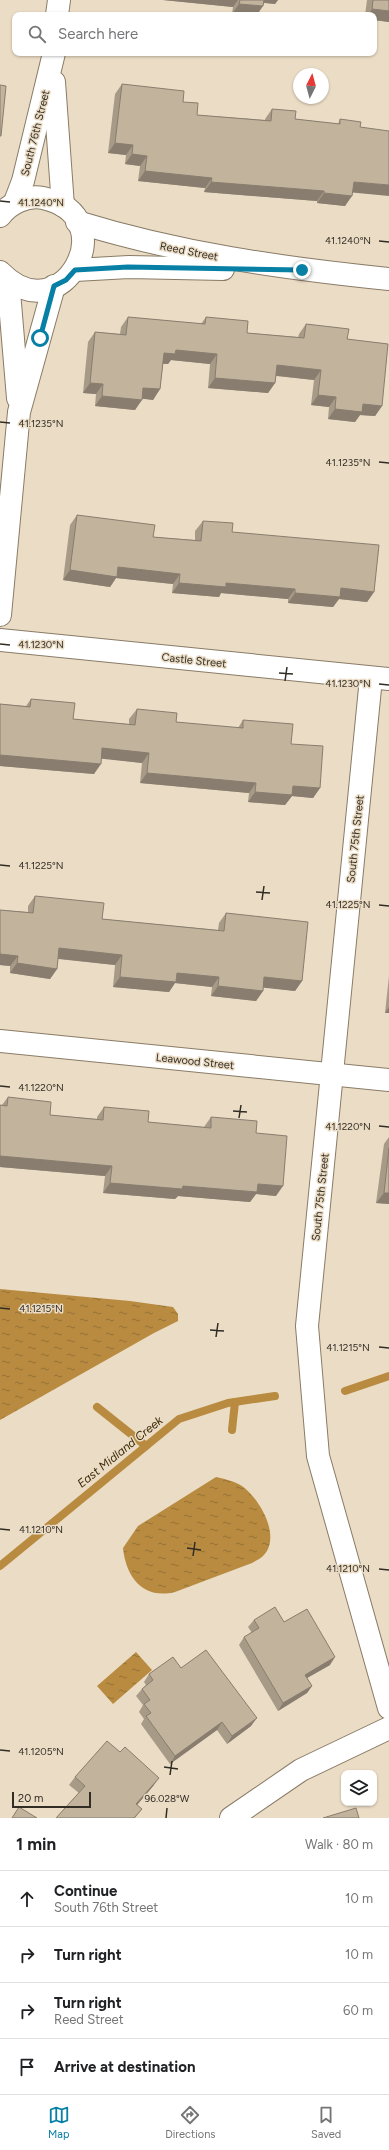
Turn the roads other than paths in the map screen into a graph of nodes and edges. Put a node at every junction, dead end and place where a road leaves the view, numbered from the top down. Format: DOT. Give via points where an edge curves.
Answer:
graph roads {
  1 [pos="59,0"];
  2 [pos="57,12"];
  3 [pos="53,58"];
  4 [pos="63,206"];
  5 [pos="4,212"];
  6 [pos="77,222"];
  7 [pos="75,270"];
  8 [pos="302,270"];
  9 [pos="4,276"];
  10 [pos="389,279"];
  11 [pos="54,286"];
  12 [pos="19,412"];
  13 [pos="0,615"];
  14 [pos="0,640"];
  15 [pos="380,678"];
  16 [pos="0,1041"];
  17 [pos="332,1074"];
  18 [pos="389,1080"];
  19 [pos="389,1708"];
  20 [pos="389,1728"];
  21 [pos="231,1818"];
  1 -- 2 [label="street"];
  3 -- 4 [label="street, South 76th Street"];
  3 -- 5 [label="street, South 76th Street" via="23,181"];
  4 -- 5 [label="street" via="40,197 27,198"];
  4 -- 6 [label="street"];
  6 -- 7 [label="street" via="82,233 83,246"];
  6 -- 8 [label="street, Reed Street" via="128,238 190,252"];
  7 -- 8 [label="street, Reed Street" via="128,267"];
  7 -- 11 [label="street" via="66,280"];
  8 -- 10 [label="street, Reed Street"];
  9 -- 11 [label="street" via="30,290"];
  9 -- 12 [label="street"];
  11 -- 12 [label="street"];
  12 -- 13 [label="street"];
  14 -- 15 [label="street, Castle Street"];
  15 -- 17 [label="street, South 75th Street"];
  16 -- 17 [label="street, Leawood Street"];
  17 -- 18 [label="street, Leawood Street"];
  17 -- 19 [label="street, South 75th Street" via="307,1326 318,1456"];
  20 -- 21 [label="street" via="301,1770"];
}
